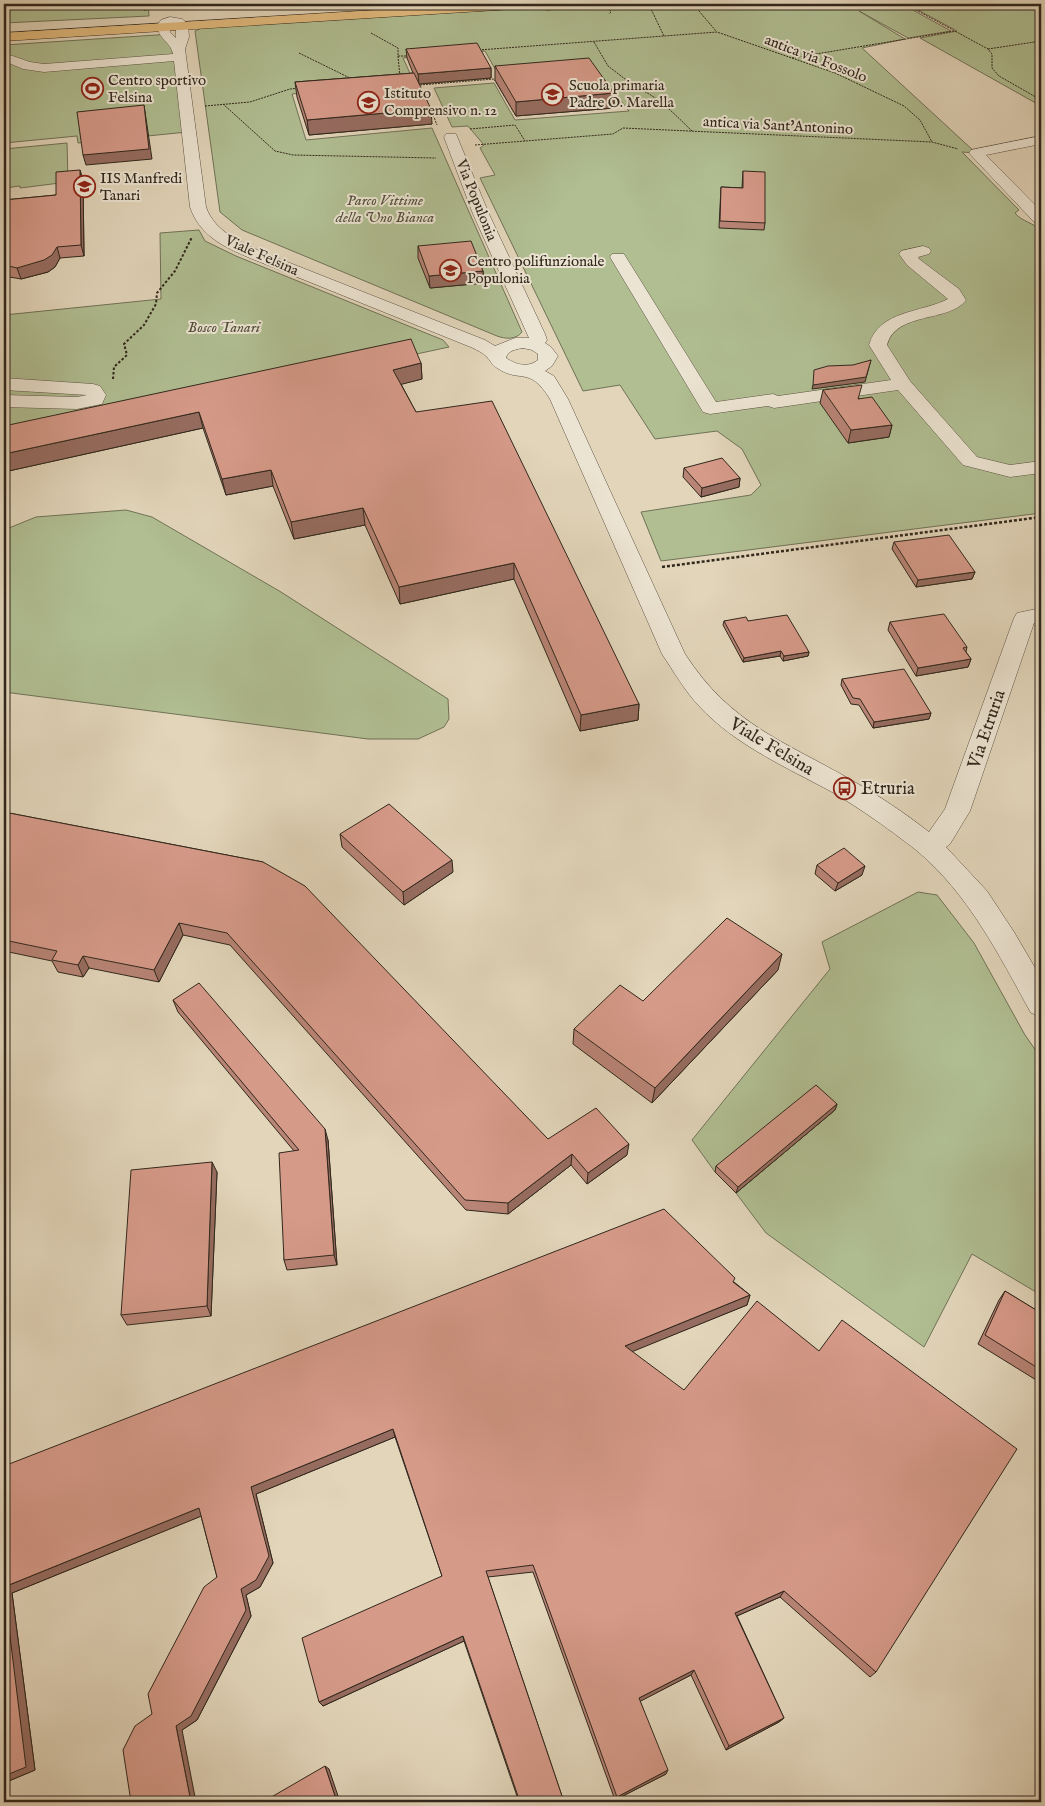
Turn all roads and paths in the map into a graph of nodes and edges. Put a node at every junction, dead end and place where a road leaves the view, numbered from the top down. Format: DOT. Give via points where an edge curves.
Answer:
graph roads {
  1 [pos="434,4"];
  2 [pos="528,4"];
  3 [pos="641,4"];
  4 [pos="693,4"];
  5 [pos="906,4"];
  6 [pos="608,7"];
  7 [pos="609,14"];
  8 [pos="173,24"];
  9 [pos="4,30"];
  10 [pos="365,30"];
  11 [pos="954,30"];
  12 [pos="717,32"];
  13 [pos="664,36"];
  14 [pos="4,37"];
  15 [pos="1041,41"];
  16 [pos="594,42"];
  17 [pos="988,49"];
  18 [pos="476,50"];
  19 [pos="179,53"];
  20 [pos="299,53"];
  21 [pos="418,55"];
  22 [pos="398,56"];
  23 [pos="4,57"];
  24 [pos="792,58"];
  25 [pos="400,80"];
  26 [pos="362,83"];
  27 [pos="616,83"];
  28 [pos="629,83"];
  29 [pos="413,84"];
  30 [pos="420,85"];
  31 [pos="308,88"];
  32 [pos="1041,99"];
  33 [pos="203,102"];
  34 [pos="223,104"];
  35 [pos="516,116"];
  36 [pos="467,130"];
  37 [pos="692,131"];
  38 [pos="445,133"];
  39 [pos="1041,140"];
  40 [pos="525,141"];
  41 [pos="932,142"];
  42 [pos="475,145"];
  43 [pos="976,153"];
  44 [pos="440,158"];
  45 [pos="1041,220"];
  46 [pos="194,234"];
  47 [pos="923,251"];
  48 [pos="618,257"];
  49 [pos="536,345"];
  50 [pos="501,351"];
  51 [pos="540,371"];
  52 [pos="4,384"];
  53 [pos="903,384"];
  54 [pos="98,397"];
  55 [pos="4,401"];
  56 [pos="1041,467"];
  57 [pos="1041,517"];
  58 [pos="658,568"];
  59 [pos="1041,616"];
  60 [pos="928,846"];
  61 [pos="1041,1004"];
  1 -- 8 [label="main road"];
  2 -- 8 [label="main road"];
  3 -- 13 [label="path" via="651,9"];
  4 -- 12 [label="path"];
  5 -- 11 [label="path"];
  6 -- 7 [label="path"];
  8 -- 9 [label="main road"];
  8 -- 14 [label="main road"];
  8 -- 19 [label="street, Viale Felsina" via="183,37"];
  8 -- 19 [label="street, Viale Felsina" via="166,36"];
  10 -- 22 [label="path" via="398,48"];
  11 -- 17 [label="path"];
  11 -- 24 [label="path"];
  12 -- 13 [label="path"];
  12 -- 24 [label="path, antica via Fossolo"];
  13 -- 16 [label="path"];
  15 -- 17 [label="path"];
  16 -- 18 [label="path"];
  16 -- 28 [label="path" via="608,66"];
  17 -- 32 [label="path" via="992,54 992,68 998,76"];
  19 -- 23 [label="street" via="44,68"];
  19 -- 50 [label="street, Viale Felsina" via="198,207 212,230 224,240 256,255"];
  20 -- 26 [label="path"];
  21 -- 22 [label="path"];
  22 -- 25 [label="path"];
  24 -- 41 [label="path, antica via Fossolo" via="835,73 904,106 920,120"];
  27 -- 28 [label="path"];
  28 -- 37 [label="path" via="651,93"];
  29 -- 30 [label="path"];
  30 -- 35 [label="path" via="494,79"];
  30 -- 38 [label="path"];
  31 -- 34 [label="path" via="290,89 250,102"];
  33 -- 34 [label="path" via="204,106"];
  34 -- 44 [label="path" via="280,153"];
  36 -- 40 [label="path" via="515,125"];
  37 -- 40 [label="path, antica via Sant'Antonino" via="623,128 613,134"];
  37 -- 41 [label="path, antica via Sant'Antonino"];
  38 -- 49 [label="street, Via Populonia" via="536,334"];
  39 -- 43 [label="street"];
  40 -- 42 [label="path, antica via Sant'Antonino"];
  41 -- 43 [label="path"];
  43 -- 45 [label="street"];
  46 -- 54 [label="path" via="174,271 157,293 156,304 144,325 124,344 127,354 114,368 113,385 108,395"];
  47 -- 53 [label="street" via="906,254 957,300 896,322 878,338 878,345"];
  48 -- 53 [label="street" via="710,408"];
  49 -- 50 [label="street" via="519,343"];
  49 -- 51 [label="street, Viale Felsina" via="547,351 549,356"];
  50 -- 51 [label="street, Viale Felsina" via="497,359 505,366"];
  51 -- 60 [label="street, Viale Felsina" via="560,398 687,679 709,704 745,733 845,788"];
  52 -- 54 [label="street" via="93,390"];
  53 -- 56 [label="street" via="970,461 1010,471"];
  54 -- 55 [label="street" via="77,403"];
  57 -- 58 [label="path"];
  59 -- 60 [label="street, Via Etruria" via="1025,618 957,811 941,837"];
  60 -- 61 [label="street, Viale Felsina" via="970,890"];
}
